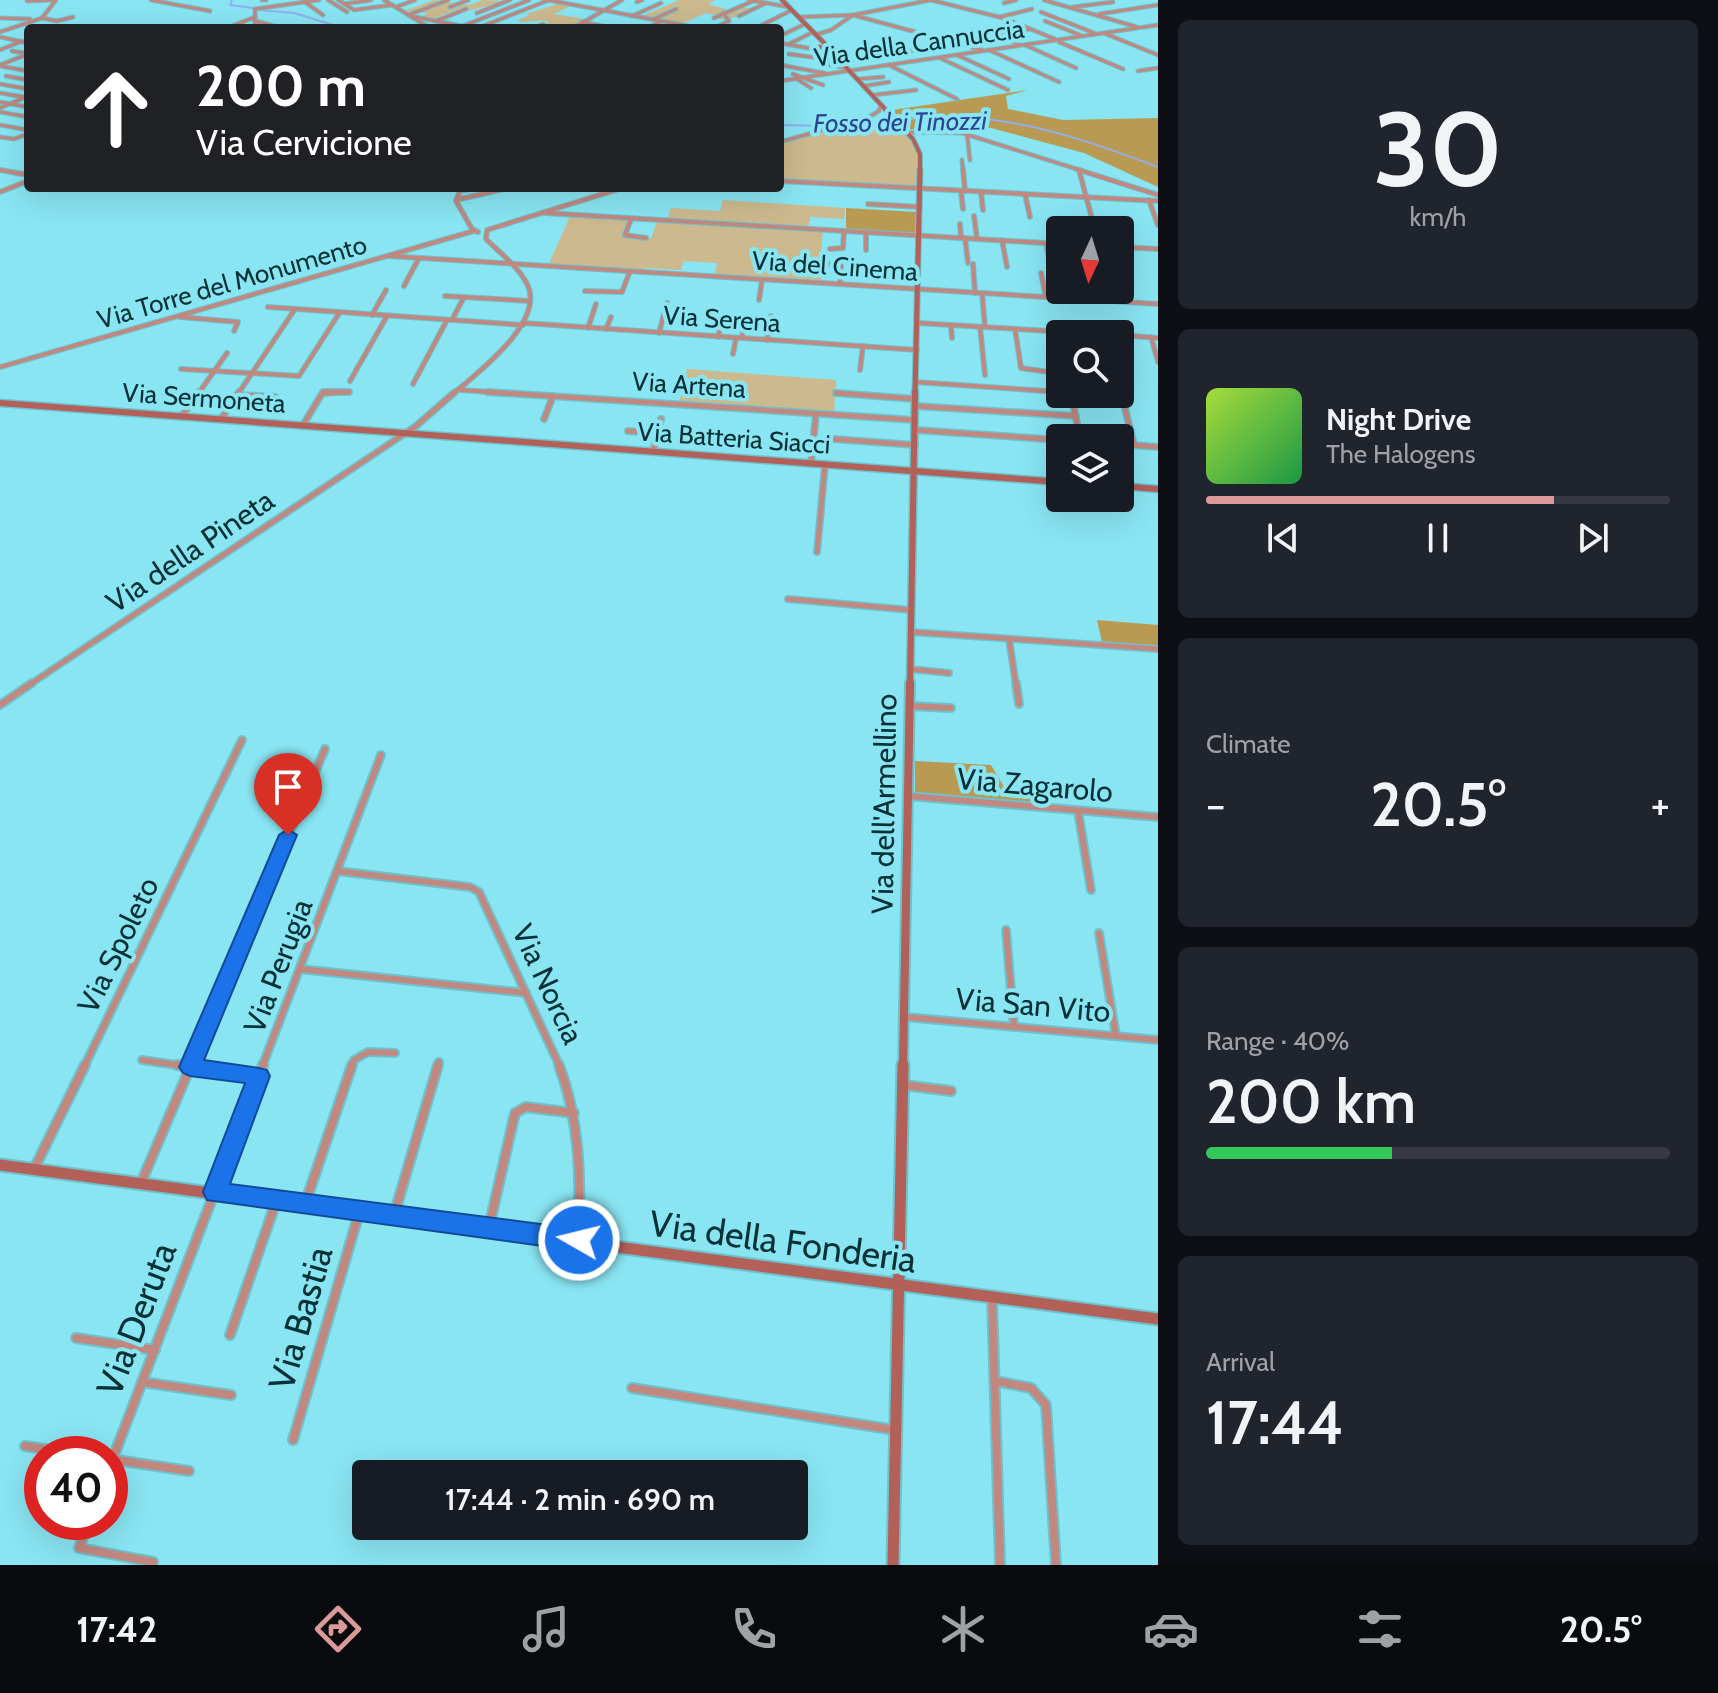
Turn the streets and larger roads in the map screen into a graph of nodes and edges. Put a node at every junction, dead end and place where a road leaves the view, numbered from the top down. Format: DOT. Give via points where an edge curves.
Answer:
graph roads {
  1 [pos="55,0"];
  2 [pos="151,0"];
  3 [pos="291,0"];
  4 [pos="319,0"];
  5 [pos="328,0"];
  6 [pos="338,0"];
  7 [pos="371,0"];
  8 [pos="396,0"];
  9 [pos="415,0"];
  10 [pos="448,0"];
  11 [pos="468,0"];
  12 [pos="510,0"];
  13 [pos="529,0"];
  14 [pos="552,0"];
  15 [pos="622,0"];
  16 [pos="642,0"];
  17 [pos="750,0"];
  18 [pos="782,0"];
  19 [pos="1016,0"];
  20 [pos="1058,0"];
  21 [pos="27,1"];
  22 [pos="1046,1"];
  23 [pos="305,2"];
  24 [pos="637,2"];
  25 [pos="1113,2"];
  26 [pos="661,3"];
  27 [pos="766,3"];
  28 [pos="1004,3"];
  29 [pos="298,4"];
  30 [pos="344,4"];
  31 [pos="390,4"];
  32 [pos="1158,5"];
  33 [pos="450,7"];
  34 [pos="1070,7"];
  35 [pos="1144,7"];
  36 [pos="466,9"];
  37 [pos="676,9"];
  38 [pos="790,9"];
  39 [pos="827,9"];
  40 [pos="1032,9"];
  41 [pos="1129,9"];
  42 [pos="604,10"];
  43 [pos="1116,10"];
  44 [pos="210,11"];
  45 [pos="347,12"];
  46 [pos="1041,12"];
  47 [pos="1158,12"];
  48 [pos="477,13"];
  49 [pos="723,13"];
  50 [pos="1141,13"];
  51 [pos="525,14"];
  52 [pos="1126,14"];
  53 [pos="323,15"];
  54 [pos="409,15"];
  55 [pos="853,15"];
  56 [pos="1095,15"];
  57 [pos="632,16"];
  58 [pos="739,16"];
  59 [pos="833,16"];
  60 [pos="1066,16"];
  61 [pos="73,17"];
  62 [pos="799,17"];
  63 [pos="999,17"];
  64 [pos="0,18"];
  65 [pos="714,18"];
  66 [pos="1057,18"];
  67 [pos="40,19"];
  68 [pos="255,19"];
  69 [pos="652,19"];
  70 [pos="436,21"];
  71 [pos="662,21"];
  72 [pos="582,22"];
  73 [pos="1067,22"];
  74 [pos="674,23"];
  75 [pos="27,24"];
  76 [pos="239,24"];
  77 [pos="255,24"];
  78 [pos="270,24"];
  79 [pos="424,24"];
  80 [pos="452,24"];
  81 [pos="468,24"];
  82 [pos="489,24"];
  83 [pos="579,24"];
  84 [pos="596,24"];
  85 [pos="655,24"];
  86 [pos="677,24"];
  87 [pos="723,24"];
  88 [pos="763,24"];
  89 [pos="805,24"];
  90 [pos="1053,24"];
  91 [pos="24,25"];
  92 [pos="1156,27"];
  93 [pos="1140,28"];
  94 [pos="1029,29"];
  95 [pos="814,33"];
  96 [pos="1104,33"];
  97 [pos="0,34"];
  98 [pos="784,34"];
  99 [pos="1097,34"];
  100 [pos="1083,37"];
  101 [pos="1057,40"];
  102 [pos="22,41"];
  103 [pos="784,44"];
  104 [pos="788,44"];
  105 [pos="960,44"];
  106 [pos="1024,45"];
  107 [pos="820,48"];
  108 [pos="0,49"];
  109 [pos="988,50"];
  110 [pos="24,53"];
  111 [pos="789,54"];
  112 [pos="833,54"];
  113 [pos="957,55"];
  114 [pos="1158,55"];
  115 [pos="24,56"];
  116 [pos="940,58"];
  117 [pos="840,61"];
  118 [pos="825,64"];
  119 [pos="889,65"];
  120 [pos="0,66"];
  121 [pos="784,66"];
  122 [pos="1076,68"];
  123 [pos="1158,68"];
  124 [pos="848,69"];
  125 [pos="1123,69"];
  126 [pos="24,70"];
  127 [pos="1138,71"];
  128 [pos="793,74"];
  129 [pos="828,74"];
  130 [pos="6,76"];
  131 [pos="809,77"];
  132 [pos="883,77"];
  133 [pos="24,79"];
  134 [pos="797,79"];
  135 [pos="858,79"];
  136 [pos="1009,79"];
  137 [pos="784,80"];
  138 [pos="889,82"];
  139 [pos="1059,82"];
  140 [pos="0,84"];
  141 [pos="823,85"];
  142 [pos="864,86"];
  143 [pos="24,88"];
  144 [pos="811,88"];
  145 [pos="916,90"];
  146 [pos="1008,90"];
  147 [pos="0,93"];
  148 [pos="873,95"];
  149 [pos="24,97"];
  150 [pos="24,98"];
  151 [pos="957,99"];
  152 [pos="9,104"];
  153 [pos="881,104"];
  154 [pos="24,106"];
  155 [pos="0,107"];
  156 [pos="19,116"];
  157 [pos="24,117"];
  158 [pos="0,125"];
  159 [pos="24,131"];
  160 [pos="907,132"];
  161 [pos="24,134"];
  162 [pos="967,134"];
  163 [pos="0,137"];
  164 [pos="784,141"];
  165 [pos="962,160"];
  166 [pos="970,160"];
  167 [pos="0,170"];
  168 [pos="1079,170"];
  169 [pos="24,174"];
  170 [pos="784,181"];
  171 [pos="24,183"];
  172 [pos="920,189"];
  173 [pos="963,191"];
  174 [pos="0,192"];
  175 [pos="459,192"];
  176 [pos="491,192"];
  177 [pos="607,192"];
  178 [pos="981,192"];
  179 [pos="1025,194"];
  180 [pos="1158,195"];
  181 [pos="1087,197"];
  182 [pos="456,200"];
  183 [pos="1149,200"];
  184 [pos="1158,201"];
  185 [pos="870,205"];
  186 [pos="920,208"];
  187 [pos="963,209"];
  188 [pos="983,210"];
  189 [pos="540,212"];
  190 [pos="974,216"];
  191 [pos="1092,216"];
  192 [pos="1030,217"];
  193 [pos="631,219"];
  194 [pos="960,224"];
  195 [pos="1158,225"];
  196 [pos="474,231"];
  197 [pos="844,231"];
  198 [pos="485,232"];
  199 [pos="866,233"];
  200 [pos="925,233"];
  201 [pos="646,238"];
  202 [pos="963,238"];
  203 [pos="977,239"];
  204 [pos="1002,240"];
  205 [pos="1046,243"];
  206 [pos="1134,248"];
  207 [pos="830,249"];
  208 [pos="1158,249"];
  209 [pos="866,250"];
  210 [pos="388,256"];
  211 [pos="419,258"];
  212 [pos="510,264"];
  213 [pos="829,264"];
  214 [pos="1007,267"];
  215 [pos="630,271"];
  216 [pos="1041,273"];
  217 [pos="762,280"];
  218 [pos="840,284"];
  219 [pos="404,286"];
  220 [pos="1025,288"];
  221 [pos="918,289"];
  222 [pos="386,290"];
  223 [pos="585,291"];
  224 [pos="975,293"];
  225 [pos="982,293"];
  226 [pos="445,296"];
  227 [pos="1026,296"];
  228 [pos="464,297"];
  229 [pos="1046,297"];
  230 [pos="759,300"];
  231 [pos="529,301"];
  232 [pos="1134,302"];
  233 [pos="667,303"];
  234 [pos="596,304"];
  235 [pos="1158,304"];
  236 [pos="268,307"];
  237 [pos="295,309"];
  238 [pos="340,312"];
  239 [pos="372,315"];
  240 [pos="387,316"];
  241 [pos="771,316"];
  242 [pos="176,317"];
  243 [pos="611,317"];
  244 [pos="722,317"];
  245 [pos="745,318"];
  246 [pos="450,320"];
  247 [pos="918,323"];
  248 [pos="524,324"];
  249 [pos="951,325"];
  250 [pos="983,327"];
  251 [pos="588,328"];
  252 [pos="606,329"];
  253 [pos="1015,329"];
  254 [pos="234,331"];
  255 [pos="1046,332"];
  256 [pos="659,333"];
  257 [pos="1134,336"];
  258 [pos="718,337"];
  259 [pos="1151,337"];
  260 [pos="739,338"];
  261 [pos="952,338"];
  262 [pos="1158,338"];
  263 [pos="767,340"];
  264 [pos="863,346"];
  265 [pos="917,350"];
  266 [pos="227,353"];
  267 [pos="733,354"];
  268 [pos="1158,362"];
  269 [pos="0,367"];
  270 [pos="181,369"];
  271 [pos="860,370"];
  272 [pos="215,371"];
  273 [pos="1046,372"];
  274 [pos="252,374"];
  275 [pos="985,375"];
  276 [pos="350,381"];
  277 [pos="915,382"];
  278 [pos="413,384"];
  279 [pos="461,390"];
  280 [pos="1046,391"];
  281 [pos="349,392"];
  282 [pos="836,393"];
  283 [pos="238,395"];
  284 [pos="553,396"];
  285 [pos="275,397"];
  286 [pos="600,399"];
  287 [pos="915,402"];
  288 [pos="0,403"];
  289 [pos="1074,408"];
  290 [pos="596,411"];
  291 [pos="816,414"];
  292 [pos="182,416"];
  293 [pos="1076,416"];
  294 [pos="221,419"];
  295 [pos="544,419"];
  296 [pos="661,419"];
  297 [pos="1077,424"];
  298 [pos="303,425"];
  299 [pos="915,425"];
  300 [pos="628,431"];
  301 [pos="404,433"];
  302 [pos="657,433"];
  303 [pos="833,439"];
  304 [pos="1046,439"];
  305 [pos="915,445"];
  306 [pos="1134,445"];
  307 [pos="1158,447"];
  308 [pos="653,452"];
  309 [pos="811,464"];
  310 [pos="825,465"];
  311 [pos="915,471"];
  312 [pos="1046,481"];
  313 [pos="1134,487"];
  314 [pos="1158,489"];
  315 [pos="817,552"];
  316 [pos="788,599"];
  317 [pos="911,610"];
  318 [pos="911,632"];
  319 [pos="1009,639"];
  320 [pos="1158,649"];
  321 [pos="910,669"];
  322 [pos="949,673"];
  323 [pos="1019,704"];
  324 [pos="0,705"];
  325 [pos="910,706"];
  326 [pos="951,708"];
  327 [pos="242,740"];
  328 [pos="325,749"];
  329 [pos="381,755"];
  330 [pos="908,796"];
  331 [pos="1078,811"];
  332 [pos="1158,817"];
  333 [pos="337,871"];
  334 [pos="1091,890"];
  335 [pos="1006,930"];
  336 [pos="1099,933"];
  337 [pos="300,969"];
  338 [pos="526,993"];
  339 [pos="905,1017"];
  340 [pos="1014,1027"];
  341 [pos="1116,1036"];
  342 [pos="1158,1040"];
  343 [pos="395,1053"];
  344 [pos="142,1060"];
  345 [pos="439,1062"];
  346 [pos="190,1067"];
  347 [pos="259,1076"];
  348 [pos="902,1085"];
  349 [pos="951,1091"];
  350 [pos="574,1113"];
  351 [pos="0,1165"];
  352 [pos="34,1169"];
  353 [pos="141,1183"];
  354 [pos="215,1192"];
  355 [pos="277,1200"];
  356 [pos="305,1204"];
  357 [pos="360,1211"];
  358 [pos="394,1215"];
  359 [pos="489,1227"];
  360 [pos="579,1240"];
  361 [pos="899,1286"];
  362 [pos="992,1298"];
  363 [pos="1158,1319"];
  364 [pos="230,1335"];
  365 [pos="76,1338"];
  366 [pos="155,1350"];
  367 [pos="995,1381"];
  368 [pos="142,1382"];
  369 [pos="632,1388"];
  370 [pos="231,1395"];
  371 [pos="895,1430"];
  372 [pos="121,1436"];
  373 [pos="293,1440"];
  374 [pos="128,1463"];
  375 [pos="189,1471"];
  376 [pos="82,1540"];
  377 [pos="153,1562"];
  378 [pos="893,1565"];
  379 [pos="1000,1565"];
  380 [pos="1056,1565"];
  1 -- 21 [label="street"];
  1 -- 67 [label="street"];
  2 -- 44 [label="street"];
  3 -- 29 [label="street"];
  4 -- 23 [label="street"];
  5 -- 45 [label="street"];
  6 -- 30 [label="street"];
  7 -- 30 [label="street"];
  8 -- 31 [label="street"];
  9 -- 31 [label="street"];
  10 -- 54 [label="street"];
  11 -- 33 [label="street"];
  12 -- 48 [label="street"];
  13 -- 81 [label="street"];
  14 -- 42 [label="street"];
  14 -- 51 [label="street"];
  14 -- 82 [label="street"];
  15 -- 42 [label="street"];
  16 -- 24 [label="street"];
  17 -- 27 [label="street"];
  17 -- 49 [label="street"];
  18 -- 38 [label="street"];
  19 -- 28 [label="street"];
  20 -- 22 [label="street"];
  22 -- 34 [label="street"];
  23 -- 29 [label="street"];
  23 -- 53 [label="street"];
  25 -- 34 [label="street"];
  26 -- 57 [label="street"];
  27 -- 38 [label="street"];
  27 -- 58 [label="street"];
  29 -- 68 [label="street" via="256,9"];
  30 -- 31 [label="street" via="355,10"];
  31 -- 54 [label="street"];
  32 -- 35 [label="street"];
  34 -- 56 [label="street"];
  35 -- 41 [label="street"];
  35 -- 47 [label="street"];
  36 -- 70 [label="street"];
  37 -- 69 [label="street"];
  38 -- 62 [label="street"];
  38 -- 88 [label="street"];
  39 -- 59 [label="street"];
  40 -- 63 [label="street"];
  41 -- 43 [label="street"];
  41 -- 50 [label="street"];
  42 -- 57 [label="street"];
  42 -- 72 [label="street"];
  43 -- 52 [label="street"];
  43 -- 56 [label="street"];
  46 -- 66 [label="street"];
  49 -- 65 [label="street"];
  49 -- 87 [label="street" via="729,21"];
  54 -- 70 [label="street"];
  54 -- 79 [label="street"];
  55 -- 59 [label="street"];
  55 -- 63 [label="street" via="932,0"];
  55 -- 95 [label="street" via="831,30"];
  55 -- 105 [label="street"];
  56 -- 93 [label="street"];
  57 -- 69 [label="street"];
  59 -- 62 [label="street"];
  60 -- 66 [label="street"];
  61 -- 67 [label="street"];
  62 -- 89 [label="street"];
  63 -- 94 [label="street"];
  64 -- 67 [label="street"];
  66 -- 73 [label="street"];
  66 -- 90 [label="street" via="1045,21"];
  67 -- 75 [label="street"];
  68 -- 76 [label="street"];
  68 -- 77 [label="street"];
  68 -- 78 [label="street"];
  69 -- 71 [label="street"];
  70 -- 80 [label="street"];
  71 -- 74 [label="street"];
  71 -- 85 [label="street"];
  72 -- 83 [label="street"];
  72 -- 84 [label="street"];
  73 -- 90 [label="street"];
  73 -- 99 [label="street"];
  74 -- 86 [label="street"];
  89 -- 95 [label="street"];
  89 -- 98 [label="street"];
  90 -- 100 [label="street"];
  91 -- 97 [label="street"];
  92 -- 93 [label="street, Via della Cannuccia"];
  93 -- 96 [label="street, Via della Cannuccia"];
  94 -- 94 [label="street" via="1047,39 1016,44 997,34"];
  94 -- 101 [label="street"];
  95 -- 104 [label="street"];
  95 -- 107 [label="street"];
  96 -- 99 [label="street, Via della Cannuccia"];
  96 -- 114 [label="street"];
  97 -- 102 [label="street"];
  99 -- 100 [label="street, Via della Cannuccia"];
  100 -- 101 [label="street, Via della Cannuccia"];
  101 -- 106 [label="street, Via della Cannuccia"];
  101 -- 125 [label="street"];
  102 -- 108 [label="street"];
  103 -- 104 [label="street"];
  104 -- 107 [label="street"];
  105 -- 109 [label="street"];
  105 -- 117 [label="street"];
  106 -- 109 [label="street, Via della Cannuccia"];
  106 -- 122 [label="street"];
  107 -- 112 [label="street"];
  107 -- 112 [label="street, Via dell'Armellino"];
  108 -- 110 [label="street"];
  109 -- 113 [label="street, Via della Cannuccia"];
  109 -- 139 [label="street"];
  111 -- 117 [label="street"];
  112 -- 117 [label="street, Via dell'Armellino"];
  113 -- 116 [label="street, Via della Cannuccia"];
  113 -- 136 [label="street"];
  115 -- 120 [label="street"];
  116 -- 119 [label="street, Via della Cannuccia"];
  116 -- 146 [label="street"];
  117 -- 124 [label="street, Via dell'Armellino"];
  118 -- 124 [label="street"];
  119 -- 124 [label="street, Via della Cannuccia"];
  119 -- 151 [label="street"];
  120 -- 126 [label="street"];
  121 -- 129 [label="street"];
  123 -- 127 [label="street"];
  124 -- 129 [label="street, Via della Cannuccia"];
  124 -- 135 [label="street, Via dell'Armellino"];
  128 -- 131 [label="street"];
  129 -- 131 [label="street, Via della Cannuccia"];
  130 -- 133 [label="street"];
  131 -- 134 [label="street, Via della Cannuccia"];
  131 -- 141 [label="street"];
  132 -- 135 [label="street"];
  134 -- 137 [label="street, Via della Cannuccia"];
  134 -- 144 [label="street"];
  135 -- 142 [label="street, Via dell'Armellino"];
  138 -- 142 [label="street"];
  140 -- 143 [label="street"];
  142 -- 148 [label="street, Via dell'Armellino"];
  145 -- 148 [label="street"];
  147 -- 149 [label="street"];
  148 -- 153 [label="street, Via dell'Armellino"];
  150 -- 152 [label="street"];
  152 -- 154 [label="street"];
  152 -- 155 [label="street"];
  153 -- 160 [label="street, Via dell'Armellino"];
  153 -- 164 [label="street" via="871,116"];
  155 -- 156 [label="street"];
  156 -- 157 [label="street"];
  156 -- 158 [label="street"];
  158 -- 159 [label="street"];
  160 -- 162 [label="street"];
  160 -- 172 [label="street, Via dell'Armellino" via="919,149"];
  161 -- 163 [label="street"];
  162 -- 166 [label="street"];
  162 -- 168 [label="street"];
  165 -- 173 [label="street"];
  167 -- 169 [label="street"];
  168 -- 180 [label="street"];
  168 -- 181 [label="street"];
  170 -- 172 [label="street"];
  171 -- 174 [label="street"];
  172 -- 173 [label="street"];
  172 -- 186 [label="street, Via dell'Armellino"];
  173 -- 178 [label="street"];
  173 -- 187 [label="street"];
  175 -- 182 [label="street"];
  176 -- 182 [label="street"];
  177 -- 189 [label="street"];
  178 -- 179 [label="street"];
  178 -- 188 [label="street"];
  179 -- 181 [label="street"];
  179 -- 192 [label="street"];
  181 -- 183 [label="street"];
  181 -- 191 [label="street"];
  182 -- 196 [label="street"];
  183 -- 184 [label="street"];
  183 -- 195 [label="street"];
  185 -- 186 [label="street"];
  186 -- 200 [label="street, Via dell'Armellino"];
  189 -- 193 [label="street"];
  189 -- 198 [label="street"];
  190 -- 203 [label="street"];
  193 -- 197 [label="street"];
  193 -- 201 [label="street" via="625,235"];
  194 -- 202 [label="street"];
  196 -- 198 [label="street"];
  196 -- 210 [label="street, Via Torre del Monumento"];
  197 -- 199 [label="street"];
  197 -- 207 [label="street" via="843,248"];
  198 -- 212 [label="street"];
  199 -- 200 [label="street"];
  199 -- 209 [label="street"];
  200 -- 202 [label="street"];
  200 -- 221 [label="street, Via dell'Armellino"];
  202 -- 203 [label="street"];
  202 -- 224 [label="street"];
  203 -- 204 [label="street"];
  204 -- 205 [label="street"];
  204 -- 214 [label="street"];
  206 -- 208 [label="street"];
  210 -- 211 [label="street, Via del Cinema"];
  210 -- 242 [label="street, Via Torre del Monumento"];
  211 -- 212 [label="street, Via del Cinema"];
  211 -- 219 [label="street"];
  212 -- 215 [label="street, Via del Cinema"];
  212 -- 231 [label="street" via="527,281"];
  213 -- 218 [label="street" via="841,266"];
  215 -- 217 [label="street, Via del Cinema"];
  215 -- 223 [label="street" via="622,292"];
  216 -- 229 [label="street"];
  217 -- 218 [label="street, Via del Cinema"];
  217 -- 230 [label="street"];
  218 -- 221 [label="street, Via del Cinema"];
  220 -- 227 [label="street"];
  221 -- 224 [label="street, Via del Cinema"];
  221 -- 247 [label="street, Via dell'Armellino"];
  222 -- 239 [label="street"];
  224 -- 225 [label="street, Via del Cinema"];
  225 -- 227 [label="street, Via del Cinema"];
  225 -- 250 [label="street"];
  226 -- 228 [label="street"];
  227 -- 229 [label="street, Via del Cinema"];
  228 -- 231 [label="street"];
  228 -- 246 [label="street"];
  231 -- 248 [label="street"];
  232 -- 235 [label="street, Via del Cinema"];
  233 -- 256 [label="street"];
  234 -- 251 [label="street"];
  236 -- 237 [label="street, Via Serena"];
  237 -- 238 [label="street, Via Serena"];
  237 -- 274 [label="street"];
  238 -- 239 [label="street, Via Serena"];
  238 -- 274 [label="street" via="300,376"];
  239 -- 240 [label="street, Via Serena"];
  240 -- 246 [label="street, Via Serena"];
  240 -- 276 [label="street"];
  241 -- 263 [label="street"];
  242 -- 254 [label="street" via="238,322"];
  242 -- 269 [label="street, Via Torre del Monumento"];
  243 -- 252 [label="street"];
  244 -- 258 [label="street"];
  245 -- 260 [label="street"];
  246 -- 248 [label="street, Via Serena"];
  246 -- 278 [label="street"];
  247 -- 249 [label="street"];
  247 -- 265 [label="street, Via dell'Armellino"];
  248 -- 251 [label="street, Via Serena"];
  248 -- 279 [label="street, Via della Pineta"];
  249 -- 250 [label="street"];
  249 -- 261 [label="street"];
  250 -- 253 [label="street"];
  250 -- 275 [label="street"];
  251 -- 252 [label="street, Via Serena"];
  252 -- 256 [label="street, Via Serena"];
  253 -- 255 [label="street"];
  253 -- 273 [label="street" via="1021,368"];
  256 -- 258 [label="street, Via Serena"];
  257 -- 259 [label="street"];
  258 -- 260 [label="street, Via Serena"];
  259 -- 262 [label="street"];
  259 -- 268 [label="street"];
  260 -- 263 [label="street, Via Serena"];
  260 -- 267 [label="street"];
  263 -- 264 [label="street, Via Serena"];
  264 -- 265 [label="street, Via Serena"];
  264 -- 271 [label="street"];
  265 -- 277 [label="street, Via dell'Armellino"];
  266 -- 272 [label="street"];
  270 -- 272 [label="street"];
  272 -- 274 [label="street"];
  272 -- 292 [label="street"];
  274 -- 283 [label="street"];
  277 -- 280 [label="street"];
  277 -- 287 [label="street, Via dell'Armellino"];
  279 -- 284 [label="street, Via Artena"];
  279 -- 301 [label="street, Via della Pineta"];
  281 -- 298 [label="street" via="323,392"];
  282 -- 287 [label="street"];
  283 -- 285 [label="street"];
  283 -- 294 [label="street"];
  284 -- 286 [label="street, Via Artena"];
  284 -- 295 [label="street"];
  286 -- 290 [label="street"];
  286 -- 291 [label="street, Via Artena"];
  287 -- 293 [label="street"];
  287 -- 299 [label="street, Via dell'Armellino"];
  288 -- 292 [label="street, Via Sermoneta"];
  289 -- 293 [label="street"];
  291 -- 299 [label="street, Via Artena"];
  291 -- 309 [label="street"];
  292 -- 294 [label="street, Via Sermoneta"];
  293 -- 297 [label="street"];
  294 -- 298 [label="street, Via Sermoneta"];
  296 -- 302 [label="street"];
  298 -- 301 [label="street, Via Sermoneta"];
  299 -- 304 [label="street, Via Artena"];
  299 -- 305 [label="street, Via dell'Armellino"];
  300 -- 302 [label="street"];
  301 -- 308 [label="street, Via Batteria Siacci"];
  301 -- 324 [label="street, Via della Pineta"];
  302 -- 308 [label="street"];
  303 -- 305 [label="street"];
  305 -- 311 [label="street, Via dell'Armellino"];
  306 -- 307 [label="street"];
  308 -- 309 [label="street, Via Batteria Siacci"];
  309 -- 310 [label="street, Via Batteria Siacci"];
  310 -- 311 [label="street, Via Batteria Siacci"];
  310 -- 315 [label="street"];
  311 -- 312 [label="street, Via Batteria Siacci"];
  311 -- 317 [label="street, Via dell'Armellino"];
  313 -- 314 [label="street"];
  316 -- 317 [label="street"];
  317 -- 318 [label="street, Via dell'Armellino"];
  318 -- 319 [label="street"];
  318 -- 321 [label="street, Via dell'Armellino"];
  319 -- 320 [label="street"];
  319 -- 323 [label="street"];
  321 -- 322 [label="street"];
  321 -- 325 [label="street, Via dell'Armellino"];
  325 -- 326 [label="street"];
  325 -- 330 [label="street, Via dell'Armellino"];
  327 -- 352 [label="street, Via Spoleto"];
  328 -- 346 [label="street"];
  329 -- 333 [label="street, Via Perugia"];
  330 -- 331 [label="street, Via Zagarolo"];
  330 -- 339 [label="street, Via dell'Armellino"];
  331 -- 332 [label="street, Via Zagarolo"];
  331 -- 334 [label="street"];
  333 -- 337 [label="street, Via Perugia"];
  333 -- 338 [label="street, Via Norcia" via="476,889"];
  335 -- 340 [label="street"];
  336 -- 341 [label="street"];
  337 -- 338 [label="street"];
  337 -- 347 [label="street, Via Perugia"];
  338 -- 350 [label="street, Via Norcia" via="559,1064"];
  339 -- 340 [label="street, Via San Vito"];
  339 -- 348 [label="street, Via dell'Armellino"];
  340 -- 341 [label="street, Via San Vito"];
  341 -- 342 [label="street, Via San Vito"];
  343 -- 356 [label="street" via="365,1053 352,1063"];
  344 -- 346 [label="street"];
  345 -- 358 [label="street"];
  346 -- 347 [label="street"];
  346 -- 353 [label="street"];
  347 -- 354 [label="street, Via Perugia"];
  348 -- 349 [label="street"];
  348 -- 361 [label="street, Via dell'Armellino"];
  350 -- 359 [label="street" via="526,1107 515,1113"];
  350 -- 360 [label="street, Via Norcia" via="580,1151"];
  351 -- 352 [label="street, Via della Fonderia"];
  352 -- 353 [label="street, Via della Fonderia"];
  353 -- 354 [label="street, Via della Fonderia"];
  354 -- 355 [label="street, Via della Fonderia"];
  354 -- 366 [label="street, Via Deruta"];
  355 -- 356 [label="street, Via della Fonderia"];
  355 -- 364 [label="street"];
  356 -- 357 [label="street, Via della Fonderia"];
  357 -- 358 [label="street, Via della Fonderia"];
  357 -- 373 [label="street, Via Bastia"];
  358 -- 359 [label="street, Via della Fonderia"];
  359 -- 360 [label="street, Via della Fonderia"];
  360 -- 361 [label="street, Via della Fonderia"];
  361 -- 362 [label="street, Via della Fonderia"];
  361 -- 371 [label="street, Via dell'Armellino"];
  362 -- 363 [label="street, Via della Fonderia"];
  362 -- 367 [label="street"];
  365 -- 366 [label="street"];
  366 -- 368 [label="street, Via Deruta"];
  367 -- 379 [label="street"];
  367 -- 380 [label="street" via="1031,1388 1046,1405"];
  368 -- 370 [label="street"];
  368 -- 372 [label="street, Via Deruta"];
  369 -- 371 [label="street"];
  371 -- 378 [label="street, Via dell'Armellino"];
  374 -- 375 [label="street"];
  376 -- 377 [label="street" via="79,1548"];
}
